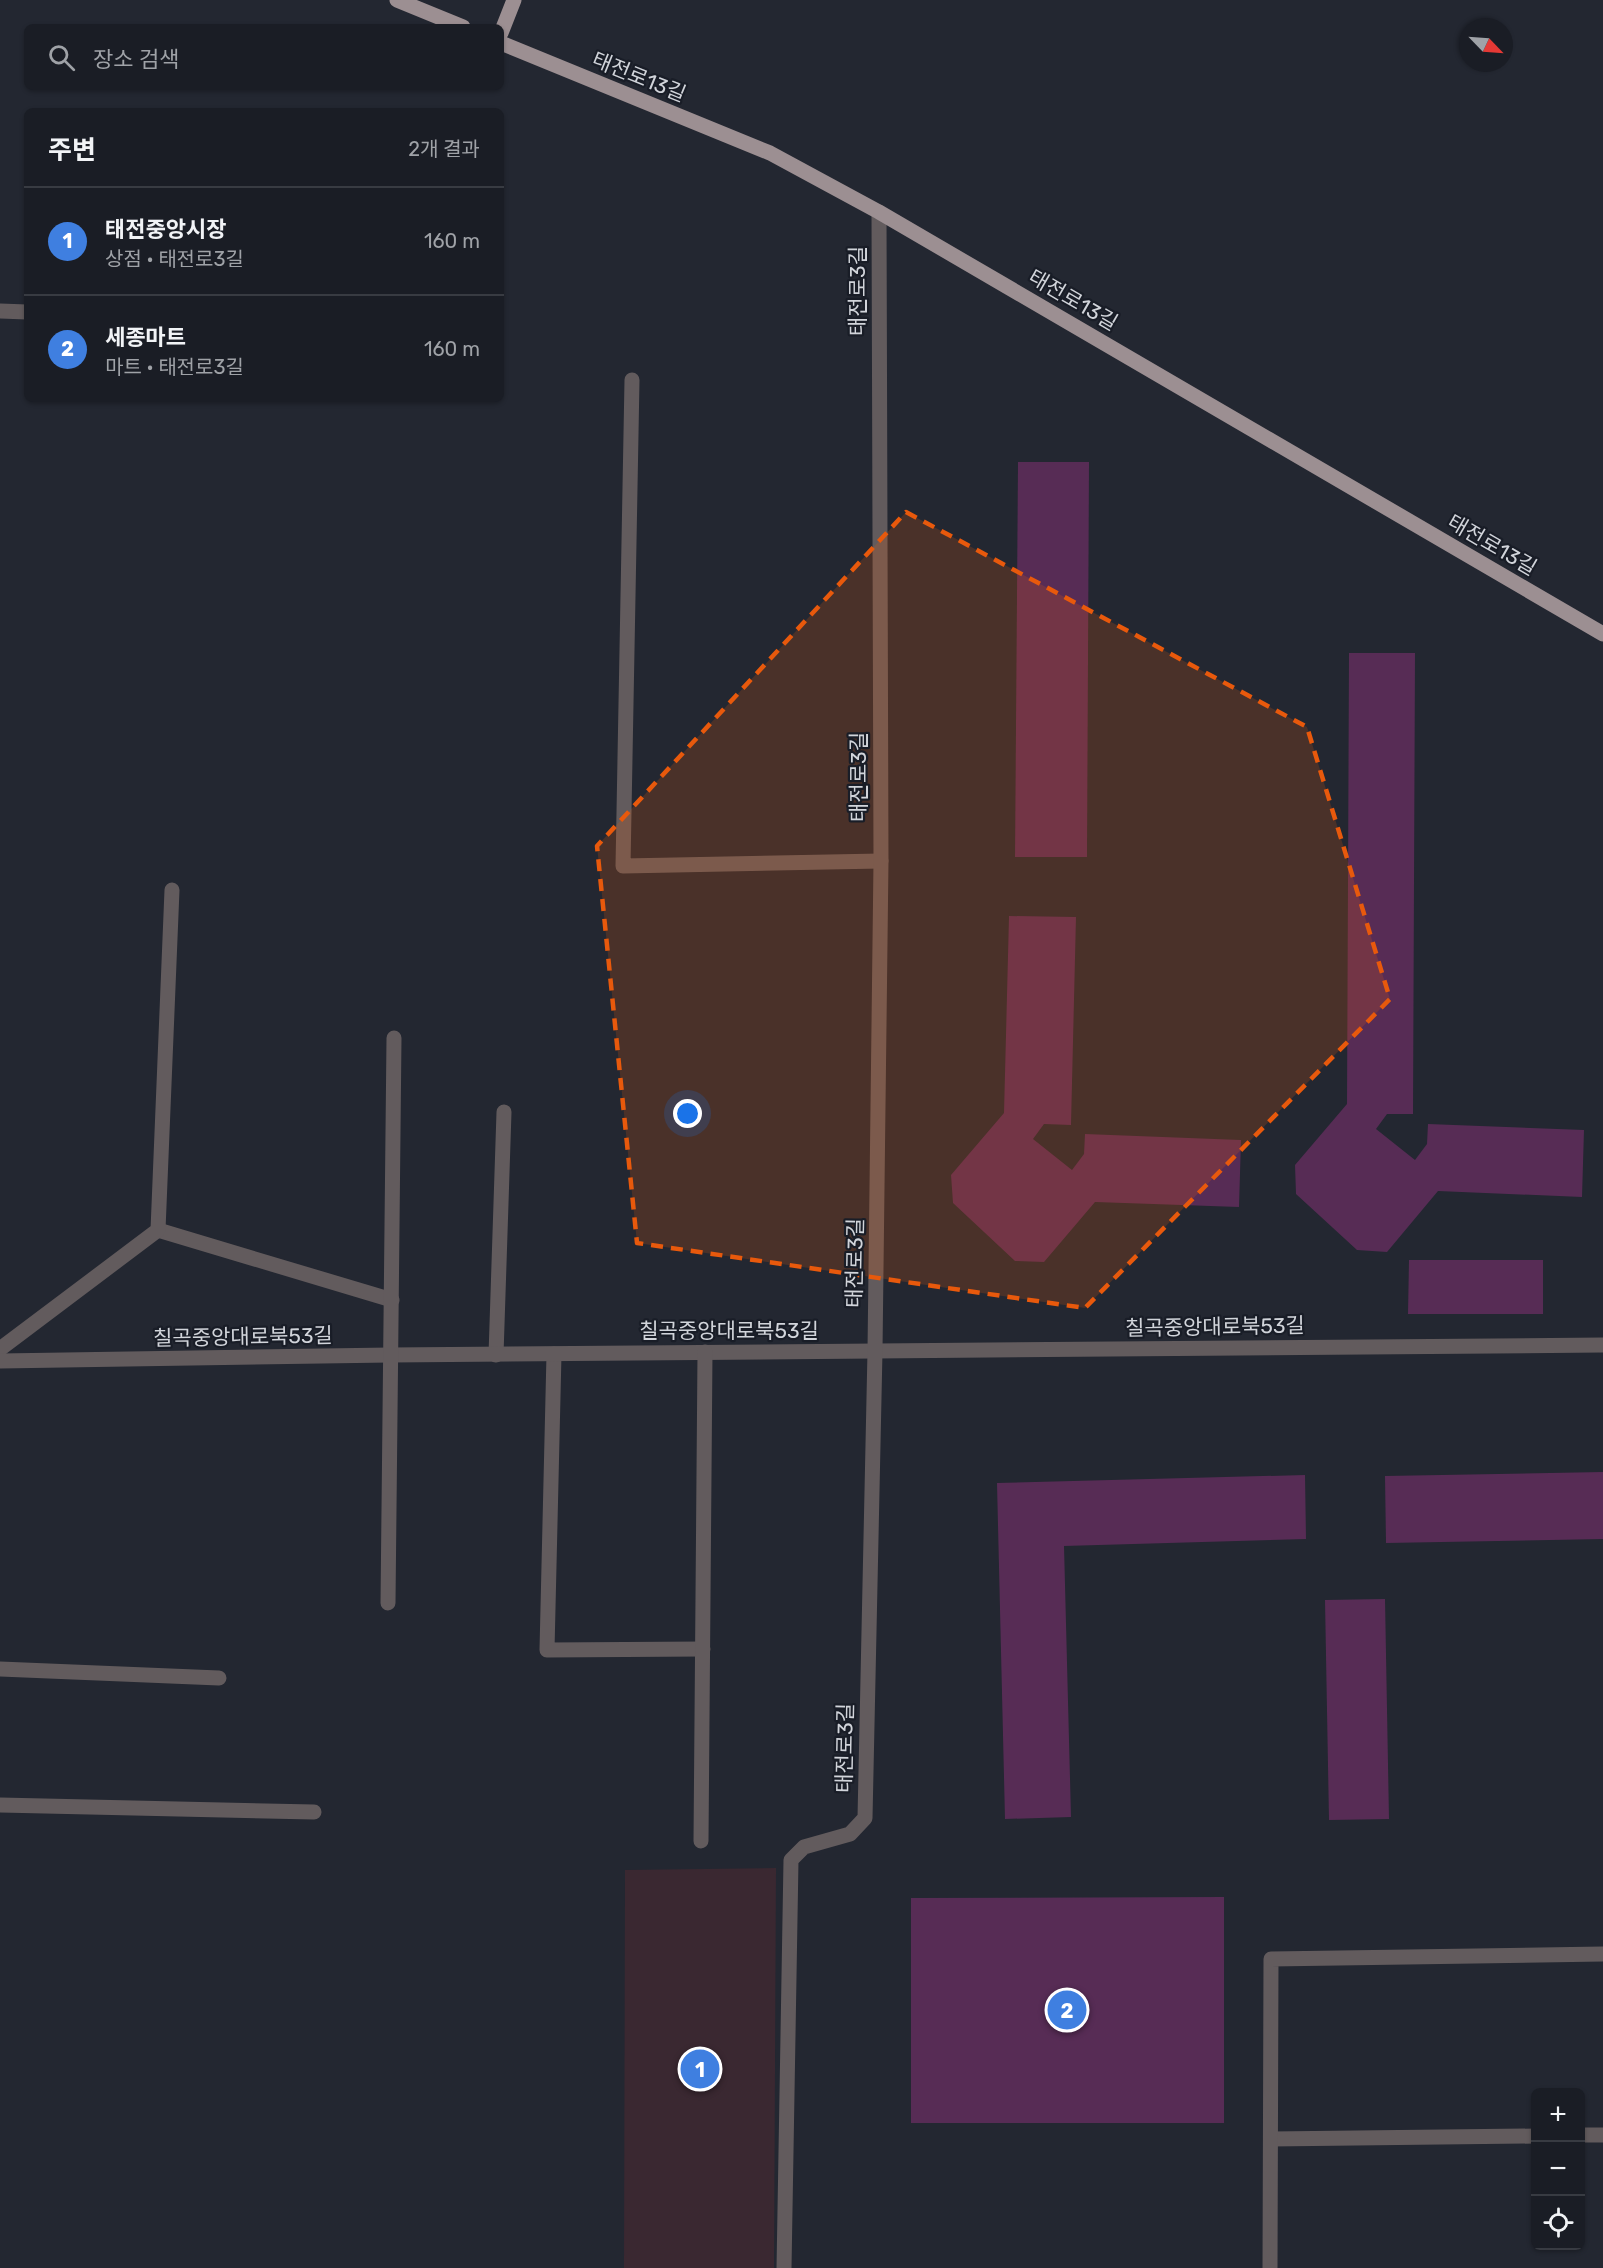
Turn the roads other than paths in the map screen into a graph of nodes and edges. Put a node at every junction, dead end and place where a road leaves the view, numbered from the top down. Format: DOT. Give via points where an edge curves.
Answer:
graph roads {
  1 [pos="397,0"];
  2 [pos="514,0"];
  3 [pos="456,24"];
  4 [pos="504,31"];
  5 [pos="504,44"];
  6 [pos="879,212"];
  7 [pos="0,311"];
  8 [pos="24,312"];
  9 [pos="632,380"];
  10 [pos="1603,634"];
  11 [pos="881,861"];
  12 [pos="172,890"];
  13 [pos="394,1038"];
  14 [pos="504,1112"];
  15 [pos="158,1230"];
  16 [pos="392,1300"];
  17 [pos="1603,1345"];
  18 [pos="0,1349"];
  19 [pos="875,1351"];
  20 [pos="705,1352"];
  21 [pos="496,1354"];
  22 [pos="554,1354"];
  23 [pos="390,1355"];
  24 [pos="0,1361"];
  25 [pos="388,1603"];
  26 [pos="703,1649"];
  27 [pos="0,1669"];
  28 [pos="219,1678"];
  29 [pos="0,1805"];
  30 [pos="314,1812"];
  31 [pos="701,1841"];
  32 [pos="1603,1954"];
  33 [pos="1585,2135"];
  34 [pos="1603,2135"];
  35 [pos="1531,2136"];
  36 [pos="1270,2139"];
  37 [pos="784,2268"];
  38 [pos="1270,2268"];
  1 -- 3 [label="main road"];
  2 -- 4 [label="main road"];
  5 -- 6 [label="main road, 태전로13길" via="770,153"];
  6 -- 10 [label="main road, 태전로13길"];
  6 -- 11 [label="street, 태전로3길"];
  7 -- 8 [label="street"];
  9 -- 11 [label="street" via="623,866"];
  11 -- 19 [label="street, 태전로3길"];
  12 -- 15 [label="street"];
  13 -- 16 [label="street"];
  14 -- 21 [label="street"];
  15 -- 16 [label="street"];
  15 -- 18 [label="street"];
  16 -- 23 [label="street"];
  17 -- 19 [label="street, 칠곡중앙대로북53길"];
  19 -- 20 [label="street, 칠곡중앙대로북53길"];
  19 -- 37 [label="street, 태전로3길" via="865,1818 850,1834 804,1847 791,1860"];
  20 -- 22 [label="street, 칠곡중앙대로북53길"];
  20 -- 26 [label="street"];
  21 -- 22 [label="street, 칠곡중앙대로북53길"];
  21 -- 23 [label="street, 칠곡중앙대로북53길"];
  22 -- 26 [label="street" via="547,1650"];
  23 -- 24 [label="street, 칠곡중앙대로북53길"];
  23 -- 25 [label="street"];
  26 -- 31 [label="street"];
  27 -- 28 [label="street"];
  29 -- 30 [label="street"];
  32 -- 36 [label="street" via="1271,1959"];
  33 -- 34 [label="street"];
  35 -- 36 [label="street"];
  36 -- 38 [label="street"];
}
